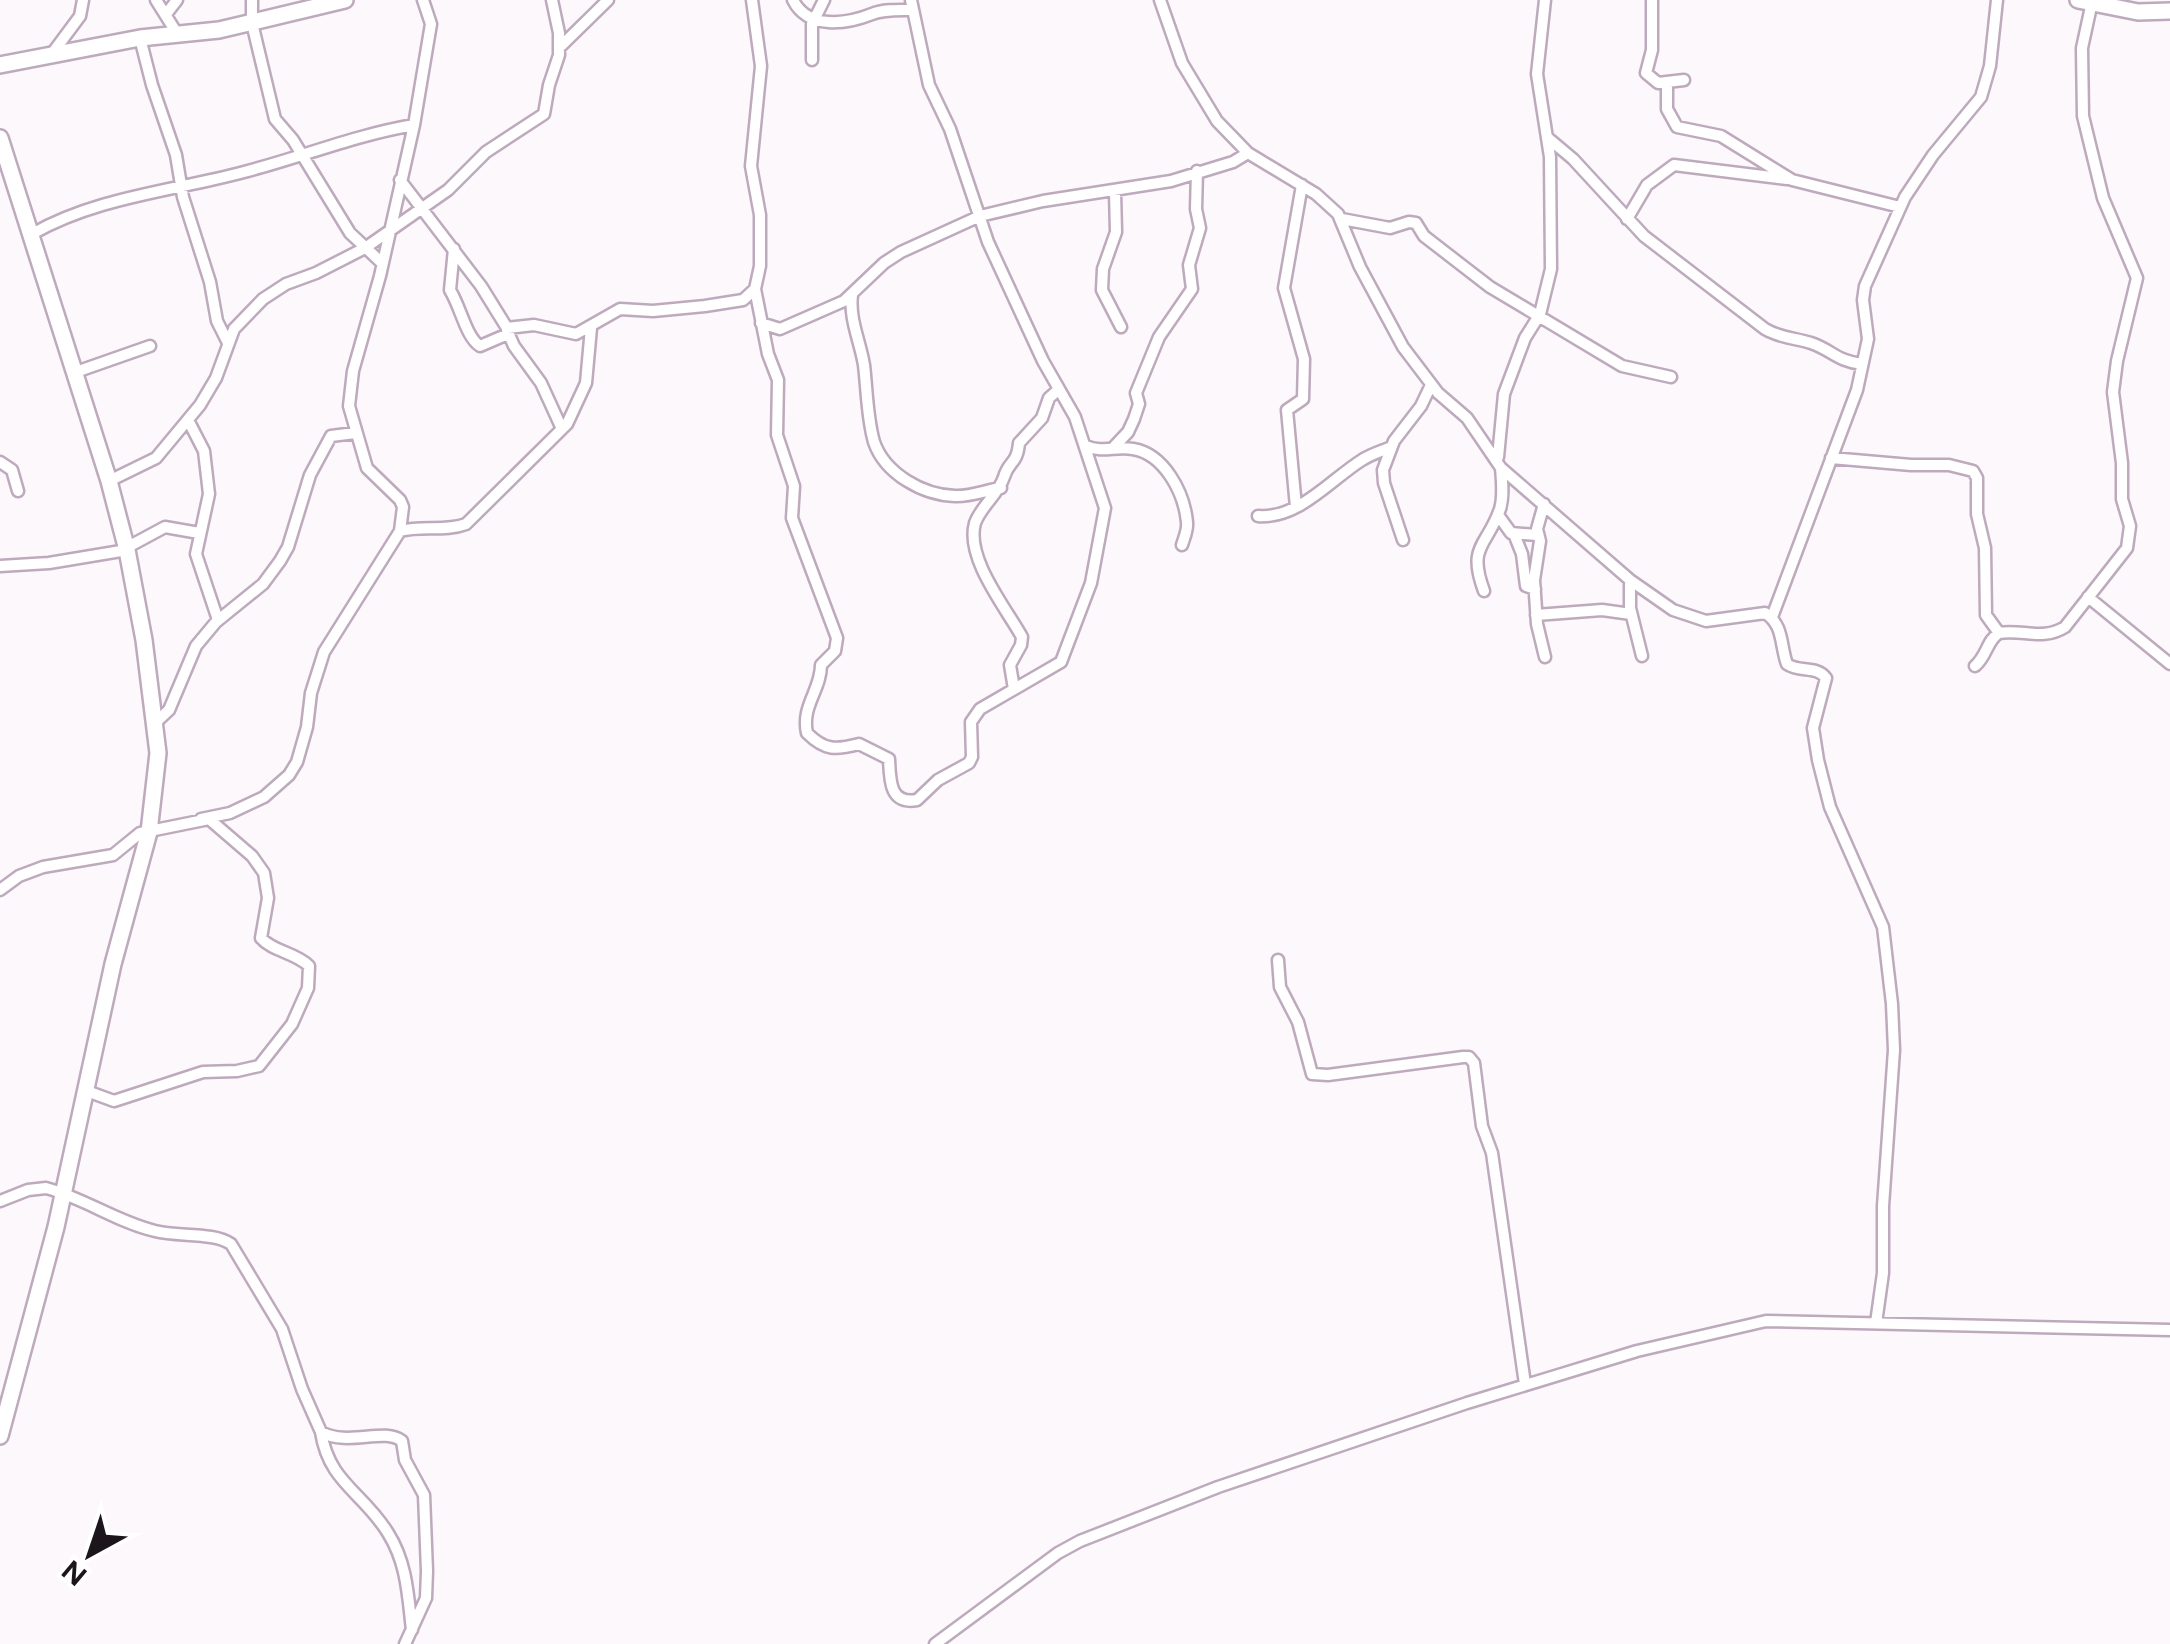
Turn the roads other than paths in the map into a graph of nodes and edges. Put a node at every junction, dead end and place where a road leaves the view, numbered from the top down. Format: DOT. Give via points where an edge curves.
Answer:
graph roads {
  1 [pos="83,0"];
  2 [pos="156,0"];
  3 [pos="176,0"];
  4 [pos="252,0"];
  5 [pos="345,0"];
  6 [pos="424,0"];
  7 [pos="552,0"];
  8 [pos="608,0"];
  9 [pos="752,0"];
  10 [pos="793,0"];
  11 [pos="824,0"];
  12 [pos="1160,0"];
  13 [pos="1544,0"];
  14 [pos="1652,0"];
  15 [pos="1997,0"];
  16 [pos="2085,1"];
  17 [pos="2110,2"];
  18 [pos="912,5"];
  19 [pos="2170,11"];
  20 [pos="167,13"];
  21 [pos="814,16"];
  22 [pos="252,23"];
  23 [pos="178,35"];
  24 [pos="140,38"];
  25 [pos="560,48"];
  26 [pos="51,55"];
  27 [pos="812,60"];
  28 [pos="0,65"];
  29 [pos="1684,80"];
  30 [pos="1667,84"];
  31 [pos="414,125"];
  32 [pos="0,138"];
  33 [pos="1548,138"];
  34 [pos="1248,153"];
  35 [pos="303,157"];
  36 [pos="1196,171"];
  37 [pos="15,178"];
  38 [pos="1788,179"];
  39 [pos="400,180"];
  40 [pos="181,184"];
  41 [pos="1302,185"];
  42 [pos="0,190"];
  43 [pos="1114,192"];
  44 [pos="1900,207"];
  45 [pos="421,208"];
  46 [pos="980,216"];
  47 [pos="1342,219"];
  48 [pos="1627,219"];
  49 [pos="390,229"];
  50 [pos="32,234"];
  51 [pos="364,248"];
  52 [pos="454,248"];
  53 [pos="382,263"];
  54 [pos="755,289"];
  55 [pos="852,294"];
  56 [pos="1540,314"];
  57 [pos="761,323"];
  58 [pos="1121,327"];
  59 [pos="591,328"];
  60 [pos="508,331"];
  61 [pos="228,343"];
  62 [pos="150,346"];
  63 [pos="1862,364"];
  64 [pos="73,373"];
  65 [pos="1672,378"];
  66 [pos="1431,385"];
  67 [pos="1058,390"];
  68 [pos="188,420"];
  69 [pos="562,429"];
  70 [pos="355,433"];
  71 [pos="1086,446"];
  72 [pos="1391,447"];
  73 [pos="1113,448"];
  74 [pos="1832,458"];
  75 [pos="0,462"];
  76 [pos="1500,465"];
  77 [pos="108,481"];
  78 [pos="1001,488"];
  79 [pos="18,491"];
  80 [pos="1544,504"];
  81 [pos="1296,507"];
  82 [pos="1498,514"];
  83 [pos="1258,516"];
  84 [pos="400,530"];
  85 [pos="199,533"];
  86 [pos="1514,534"];
  87 [pos="1538,536"];
  88 [pos="1403,540"];
  89 [pos="1182,546"];
  90 [pos="127,549"];
  91 [pos="0,566"];
  92 [pos="1630,580"];
  93 [pos="1535,589"];
  94 [pos="1484,592"];
  95 [pos="2088,598"];
  96 [pos="1632,614"];
  97 [pos="1536,615"];
  98 [pos="1772,618"];
  99 [pos="218,620"];
  100 [pos="1999,633"];
  101 [pos="1642,656"];
  102 [pos="1545,657"];
  103 [pos="2170,664"];
  104 [pos="1976,666"];
  105 [pos="1014,688"];
  106 [pos="155,723"];
  107 [pos="202,819"];
  108 [pos="149,832"];
  109 [pos="0,890"];
  110 [pos="1278,960"];
  111 [pos="84,1090"];
  112 [pos="62,1192"];
  113 [pos="0,1201"];
  114 [pos="1876,1323"];
  115 [pos="2170,1330"];
  116 [pos="1525,1384"];
  117 [pos="320,1432"];
  118 [pos="0,1436"];
  119 [pos="412,1630"];
  120 [pos="406,1644"];
  121 [pos="934,1644"];
  1 -- 26 [label="street" via="76,22"];
  2 -- 20 [label="street"];
  3 -- 20 [label="street"];
  4 -- 22 [label="street"];
  5 -- 22 [label="street"];
  6 -- 31 [label="street" via="431,24"];
  7 -- 25 [label="street"];
  8 -- 25 [label="street"];
  9 -- 54 [label="street" via="760,66 751,166 760,215"];
  10 -- 21 [label="street" via="800,12"];
  11 -- 21 [label="street"];
  12 -- 34 [label="street" via="1201,99"];
  13 -- 33 [label="street" via="1537,74"];
  14 -- 30 [label="street" via="1646,73"];
  15 -- 44 [label="street" via="1981,97"];
  16 -- 17 [label="street"];
  16 -- 95 [label="street" via="2083,116 2103,198 2137,281 2113,392 2131,535"];
  17 -- 19 [label="street" via="2138,12"];
  18 -- 21 [label="street" via="837,24"];
  18 -- 46 [label="street" via="928,84"];
  20 -- 23 [label="street"];
  21 -- 27 [label="street"];
  22 -- 23 [label="street"];
  22 -- 35 [label="street" via="274,119"];
  23 -- 24 [label="street"];
  24 -- 26 [label="street"];
  24 -- 40 [label="street"];
  25 -- 45 [label="street" via="544,114 486,152"];
  26 -- 28 [label="street"];
  29 -- 30 [label="street"];
  30 -- 38 [label="street" via="1676,127 1721,136"];
  31 -- 35 [label="street"];
  31 -- 39 [label="street"];
  32 -- 37 [label="street"];
  33 -- 48 [label="street"];
  33 -- 56 [label="street" via="1551,269"];
  34 -- 36 [label="street"];
  34 -- 41 [label="street"];
  35 -- 40 [label="street"];
  35 -- 51 [label="street"];
  36 -- 43 [label="street"];
  36 -- 73 [label="street" via="1200,228 1189,265 1192,289 1159,338 1136,393 1130,428"];
  37 -- 42 [label="street"];
  37 -- 50 [label="street"];
  38 -- 44 [label="street"];
  38 -- 48 [label="street" via="1674,165 1647,186"];
  39 -- 45 [label="street"];
  39 -- 49 [label="street"];
  40 -- 50 [label="street"];
  40 -- 61 [label="street"];
  41 -- 47 [label="street"];
  41 -- 81 [label="street" via="1284,288 1304,359 1303,399 1287,410"];
  43 -- 46 [label="street"];
  43 -- 58 [label="street" via="1116,232 1102,290"];
  44 -- 63 [label="street" via="1863,293 1869,326"];
  45 -- 49 [label="street"];
  45 -- 52 [label="street"];
  46 -- 55 [label="street" via="901,252"];
  46 -- 67 [label="street"];
  47 -- 56 [label="street" via="1390,228 1416,224 1479,280"];
  47 -- 66 [label="street" via="1360,267"];
  48 -- 63 [label="street" via="1765,330"];
  49 -- 51 [label="street"];
  49 -- 53 [label="street"];
  50 -- 64 [label="street"];
  51 -- 53 [label="street"];
  51 -- 61 [label="street" via="277,288 243,318"];
  52 -- 60 [label="street"];
  52 -- 60 [label="street" via="450,290 470,338 480,346"];
  53 -- 70 [label="street" via="353,371 349,406"];
  54 -- 57 [label="street"];
  54 -- 59 [label="street" via="744,300 706,306 620,309"];
  55 -- 57 [label="street" via="786,328"];
  55 -- 78 [label="street" via="879,454 922,489 952,496"];
  56 -- 65 [label="street" via="1622,366"];
  56 -- 76 [label="street" via="1504,394"];
  57 -- 105 [label="street" via="778,380 777,436 794,486 792,518 837,638 804,713 807,733 828,748 859,744 885,755 894,794 910,802 965,766 972,756 974,715"];
  59 -- 60 [label="street" via="576,334 534,325"];
  59 -- 69 [label="street" via="586,383"];
  60 -- 69 [label="street"];
  61 -- 68 [label="street" via="216,378"];
  62 -- 64 [label="street"];
  63 -- 74 [label="street"];
  64 -- 77 [label="street"];
  66 -- 72 [label="street"];
  66 -- 76 [label="street" via="1467,418"];
  67 -- 71 [label="street"];
  67 -- 78 [label="street" via="1019,444"];
  68 -- 77 [label="street" via="152,462"];
  68 -- 85 [label="street" via="207,467 209,494"];
  69 -- 84 [label="street" via="466,524"];
  70 -- 84 [label="street" via="366,468 400,500"];
  70 -- 99 [label="street" via="330,436 280,562 264,584"];
  71 -- 73 [label="street"];
  71 -- 105 [label="street" via="1106,508 1092,582 1061,662"];
  72 -- 81 [label="street" via="1359,461"];
  72 -- 88 [label="street" via="1382,476"];
  73 -- 89 [label="street" via="1152,453 1169,475 1187,524"];
  74 -- 98 [label="street"];
  74 -- 100 [label="street" via="1973,471 1985,548 1986,615"];
  75 -- 79 [label="street" via="12,470"];
  76 -- 80 [label="street"];
  76 -- 82 [label="street"];
  77 -- 90 [label="street"];
  78 -- 105 [label="street" via="980,514 975,548 1022,637 1010,666"];
  80 -- 87 [label="street"];
  80 -- 92 [label="street"];
  81 -- 83 [label="street"];
  82 -- 86 [label="street"];
  82 -- 94 [label="street" via="1480,544 1476,567"];
  84 -- 107 [label="street" via="324,652 303,745 289,775 247,807"];
  85 -- 90 [label="street" via="165,527"];
  85 -- 99 [label="street" via="196,554"];
  86 -- 87 [label="street"];
  86 -- 93 [label="street" via="1526,586"];
  87 -- 93 [label="street"];
  90 -- 91 [label="street"];
  90 -- 106 [label="street"];
  92 -- 96 [label="street"];
  92 -- 98 [label="street" via="1694,619 1756,613"];
  93 -- 97 [label="street"];
  95 -- 100 [label="street" via="2060,631"];
  95 -- 103 [label="street"];
  96 -- 97 [label="street"];
  96 -- 101 [label="street"];
  97 -- 102 [label="street"];
  98 -- 114 [label="street" via="1788,664 1826,678 1813,728 1824,786 1882,927 1894,1050"];
  99 -- 106 [label="street" via="196,646 170,710"];
  100 -- 104 [label="street"];
  106 -- 108 [label="street"];
  107 -- 108 [label="street"];
  107 -- 111 [label="street" via="217,824 261,866 268,898 261,938 309,966 302,1004 276,1047 249,1070 203,1072 114,1101"];
  108 -- 109 [label="street" via="113,855 43,867"];
  108 -- 111 [label="street"];
  110 -- 116 [label="street" via="1280,987 1312,1074 1466,1056 1474,1063"];
  111 -- 112 [label="street"];
  112 -- 113 [label="street" via="28,1190"];
  112 -- 117 [label="street" via="154,1231 231,1244 282,1330"];
  112 -- 118 [label="street"];
  114 -- 115 [label="street"];
  114 -- 116 [label="street" via="1766,1321"];
  116 -- 121 [label="street" via="1080,1540"];
  117 -- 119 [label="street" via="329,1465 395,1545 408,1581"];
  117 -- 119 [label="street" via="402,1441 425,1506 426,1598"];
  119 -- 120 [label="street"];
}
